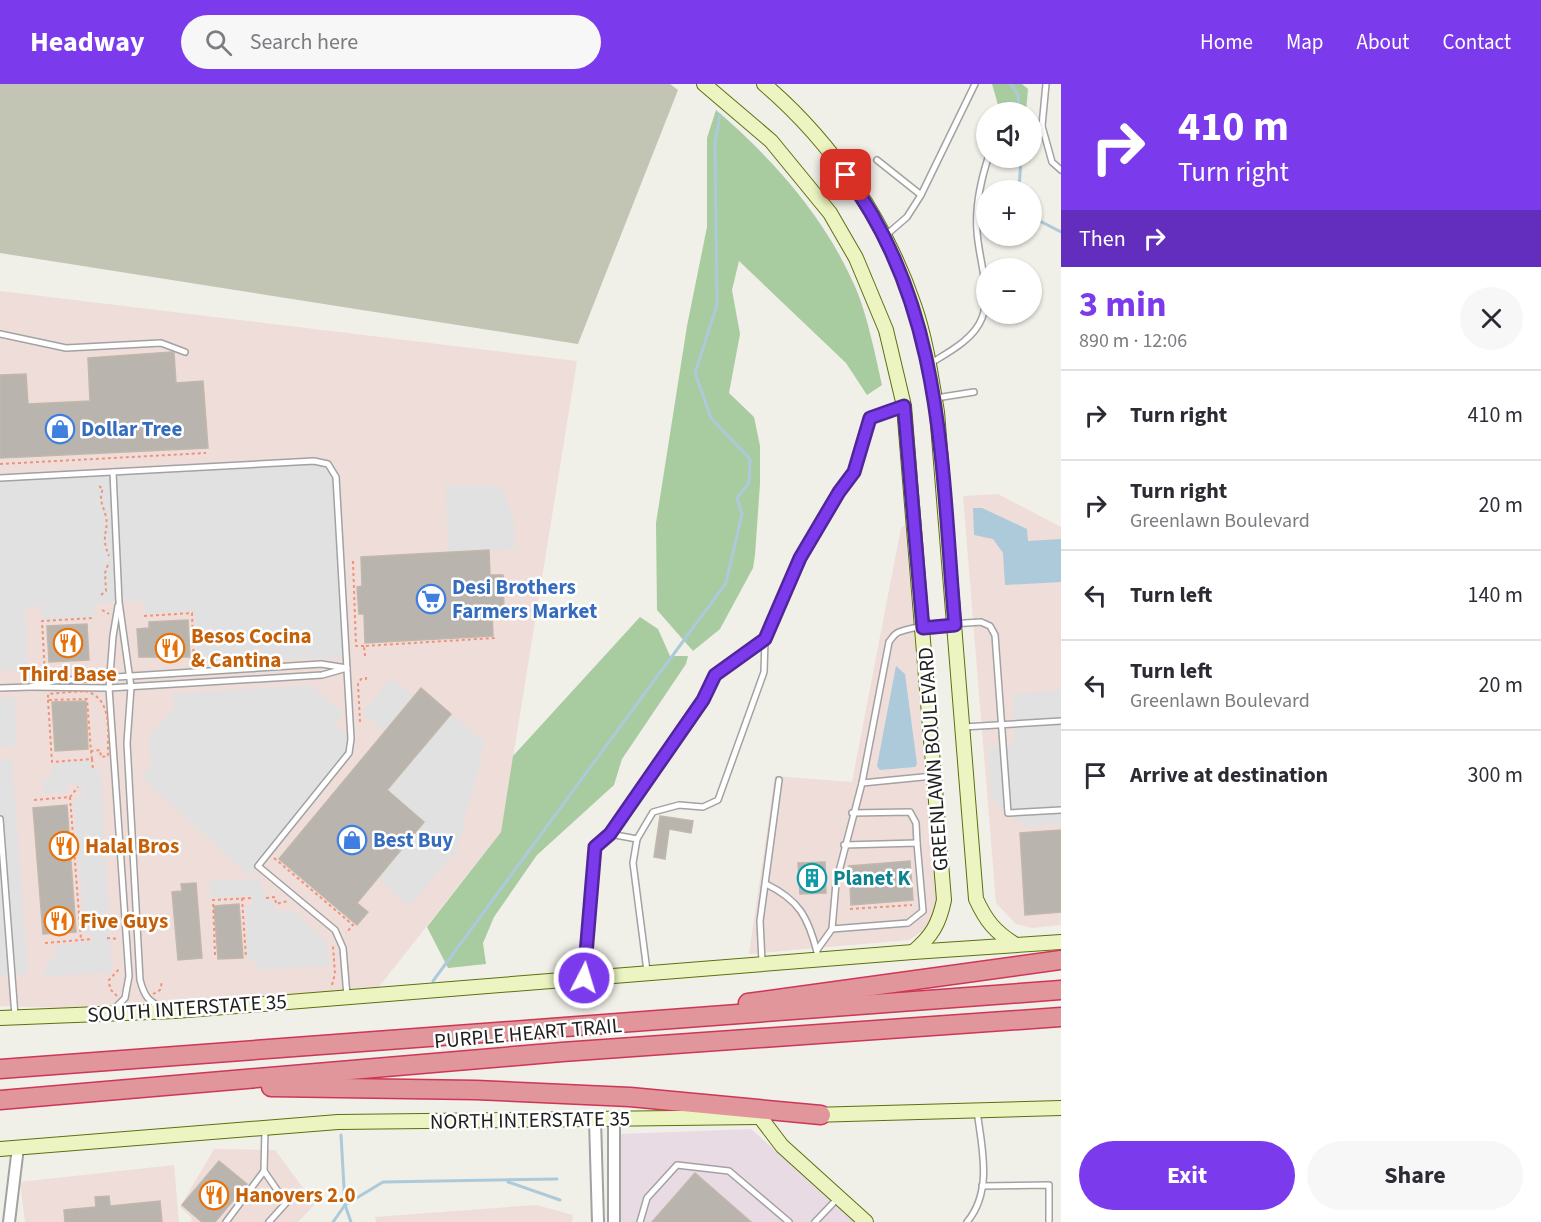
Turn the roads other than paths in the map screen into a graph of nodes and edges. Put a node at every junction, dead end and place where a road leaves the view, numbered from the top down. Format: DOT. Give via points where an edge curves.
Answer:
graph roads {
  1 [pos="704,84"];
  2 [pos="764,84"];
  3 [pos="975,84"];
  4 [pos="1046,84"];
  5 [pos="1042,126"];
  6 [pos="876,160"];
  7 [pos="985,168"];
  8 [pos="1061,170"];
  9 [pos="921,195"];
  10 [pos="884,237"];
  11 [pos="0,334"];
  12 [pos="185,352"];
  13 [pos="929,364"];
  14 [pos="974,392"];
  15 [pos="934,398"];
  16 [pos="904,406"];
  17 [pos="112,472"];
  18 [pos="0,478"];
  19 [pos="119,602"];
  20 [pos="955,625"];
  21 [pos="923,628"];
  22 [pos="765,639"];
  23 [pos="347,669"];
  24 [pos="129,675"];
  25 [pos="110,677"];
  26 [pos="30,687"];
  27 [pos="130,687"];
  28 [pos="0,688"];
  29 [pos="110,688"];
  30 [pos="1061,720"];
  31 [pos="1001,724"];
  32 [pos="963,726"];
  33 [pos="934,776"];
  34 [pos="779,780"];
  35 [pos="862,783"];
  36 [pos="1061,810"];
  37 [pos="852,813"];
  38 [pos="0,819"];
  39 [pos="610,834"];
  40 [pos="637,838"];
  41 [pos="917,843"];
  42 [pos="844,845"];
  43 [pos="766,884"];
  44 [pos="2,886"];
  45 [pos="832,929"];
  46 [pos="1061,942"];
  47 [pos="1016,945"];
  48 [pos="914,952"];
  49 [pos="818,955"];
  50 [pos="1061,960"];
  51 [pos="762,964"];
  52 [pos="647,973"];
  53 [pos="584,978"];
  54 [pos="1061,990"];
  55 [pos="347,996"];
  56 [pos="175,1011"];
  57 [pos="109,1015"];
  58 [pos="1061,1017"];
  59 [pos="0,1018"];
  60 [pos="15,1018"];
  61 [pos="660,1018"];
  62 [pos="0,1069"];
  63 [pos="170,1085"];
  64 [pos="0,1100"];
  65 [pos="1061,1108"];
  66 [pos="977,1111"];
  67 [pos="820,1115"];
  68 [pos="760,1117"];
  69 [pos="614,1119"];
  70 [pos="595,1120"];
  71 [pos="265,1128"];
  72 [pos="18,1147"];
  73 [pos="0,1149"];
  74 [pos="264,1171"];
  75 [pos="982,1186"];
  76 [pos="838,1198"];
  77 [pos="9,1222"];
  78 [pos="226,1222"];
  79 [pos="269,1222"];
  80 [pos="598,1222"];
  81 [pos="614,1222"];
  82 [pos="640,1222"];
  83 [pos="789,1222"];
  84 [pos="817,1222"];
  85 [pos="866,1222"];
  86 [pos="967,1222"];
  87 [pos="1049,1222"];
  1 -- 16 [label="main road, GREENLAWN BOULEVARD" via="771,141 830,213 856,258 882,321"];
  2 -- 10 [label="main road, GREENLAWN BOULEVARD" via="808,125 871,208"];
  3 -- 9 [label="lane"];
  4 -- 5 [label="lane"];
  5 -- 8 [label="lane" via="1052,162"];
  6 -- 9 [label="lane"];
  7 -- 13 [label="lane" via="976,228 985,299 982,318 967,339"];
  9 -- 10 [label="lane" via="907,217"];
  10 -- 13 [label="main road, GREENLAWN BOULEVARD" via="914,305"];
  11 -- 12 [label="lane" via="66,348 161,343"];
  13 -- 15 [label="main road, GREENLAWN BOULEVARD"];
  14 -- 15 [label="lane"];
  15 -- 20 [label="main road, GREENLAWN BOULEVARD"];
  16 -- 21 [label="main road, GREENLAWN BOULEVARD"];
  16 -- 22 [label="lane" via="870,418 854,472 800,558"];
  17 -- 18 [label="lane"];
  17 -- 19 [label="lane"];
  17 -- 23 [label="lane" via="314,461 328,464 336,477"];
  19 -- 24 [label="lane"];
  19 -- 25 [label="lane"];
  20 -- 21 [label="lane"];
  20 -- 31 [label="lane" via="981,622 990,626 995,635"];
  20 -- 32 [label="main road, GREENLAWN BOULEVARD"];
  21 -- 33 [label="main road, GREENLAWN BOULEVARD"];
  21 -- 35 [label="lane" via="897,632 889,642"];
  22 -- 39 [label="lane" via="715,675 703,700"];
  22 -- 40 [label="lane" via="764,672 718,800 704,807 679,805 653,812"];
  23 -- 24 [label="lane" via="321,664"];
  23 -- 27 [label="lane" via="322,675"];
  23 -- 55 [label="lane" via="349,753 258,866 335,930 343,948"];
  24 -- 25 [label="lane"];
  24 -- 27 [label="lane"];
  25 -- 26 [label="lane" via="53,681"];
  25 -- 29 [label="lane"];
  26 -- 28 [label="lane"];
  26 -- 29 [label="lane"];
  27 -- 29 [label="lane"];
  27 -- 56 [label="lane" via="126,743 140,980 144,994 153,1003"];
  29 -- 57 [label="lane" via="129,976 125,998"];
  30 -- 31 [label="lane"];
  31 -- 32 [label="lane"];
  31 -- 36 [label="lane" via="1008,813"];
  32 -- 47 [label="main road, GREENLAWN BOULEVARD" via="976,899 985,920"];
  33 -- 35 [label="lane"];
  33 -- 48 [label="main road, GREENLAWN BOULEVARD" via="944,900 939,922 929,939"];
  34 -- 43 [label="lane"];
  35 -- 37 [label="lane"];
  37 -- 41 [label="lane" via="910,812 916,823"];
  37 -- 42 [label="lane"];
  38 -- 44 [label="lane"];
  39 -- 40 [label="lane"];
  39 -- 53 [label="lane" via="595,847"];
  40 -- 52 [label="lane" via="633,863"];
  41 -- 42 [label="lane"];
  41 -- 45 [label="lane" via="923,911 908,923"];
  42 -- 45 [label="lane"];
  43 -- 49 [label="lane" via="785,893 800,908"];
  43 -- 51 [label="lane" via="760,921"];
  44 -- 60 [label="lane"];
  45 -- 49 [label="lane"];
  46 -- 47 [label="main road"];
  47 -- 48 [label="main road"];
  48 -- 49 [label="main road"];
  49 -- 51 [label="main road"];
  50 -- 61 [label="highway"];
  51 -- 52 [label="main road"];
  52 -- 53 [label="main road"];
  53 -- 55 [label="main road, SOUTH INTERSTATE 35"];
  54 -- 61 [label="highway, PURPLE HEART TRAIL"];
  55 -- 56 [label="main road, SOUTH INTERSTATE 35"];
  56 -- 57 [label="main road, SOUTH INTERSTATE 35"];
  57 -- 60 [label="main road, SOUTH INTERSTATE 35"];
  58 -- 63 [label="highway, PURPLE HEART TRAIL" via="562,1052"];
  59 -- 60 [label="main road, SOUTH INTERSTATE 35"];
  61 -- 62 [label="highway, PURPLE HEART TRAIL"];
  63 -- 64 [label="highway, PURPLE HEART TRAIL"];
  63 -- 67 [label="highway" via="630,1097"];
  65 -- 66 [label="main road, NORTH INTERSTATE 35"];
  66 -- 67 [label="main road, NORTH INTERSTATE 35"];
  66 -- 75 [label="lane" via="984,1169"];
  67 -- 68 [label="main road, NORTH INTERSTATE 35"];
  68 -- 69 [label="main road, NORTH INTERSTATE 35"];
  68 -- 76 [label="main road" via="782,1146"];
  69 -- 70 [label="main road, NORTH INTERSTATE 35"];
  69 -- 81 [label="street"];
  70 -- 71 [label="main road, NORTH INTERSTATE 35" via="338,1122"];
  70 -- 80 [label="street"];
  71 -- 72 [label="main road, NORTH INTERSTATE 35"];
  71 -- 74 [label="lane"];
  72 -- 73 [label="main road, NORTH INTERSTATE 35"];
  72 -- 77 [label="street"];
  74 -- 78 [label="lane"];
  74 -- 79 [label="lane" via="286,1203"];
  75 -- 86 [label="lane" via="978,1207"];
  75 -- 87 [label="lane" via="1049,1185"];
  76 -- 84 [label="lane"];
  76 -- 85 [label="main road"];
  82 -- 83 [label="lane" via="647,1198 677,1165 729,1171"];
}
